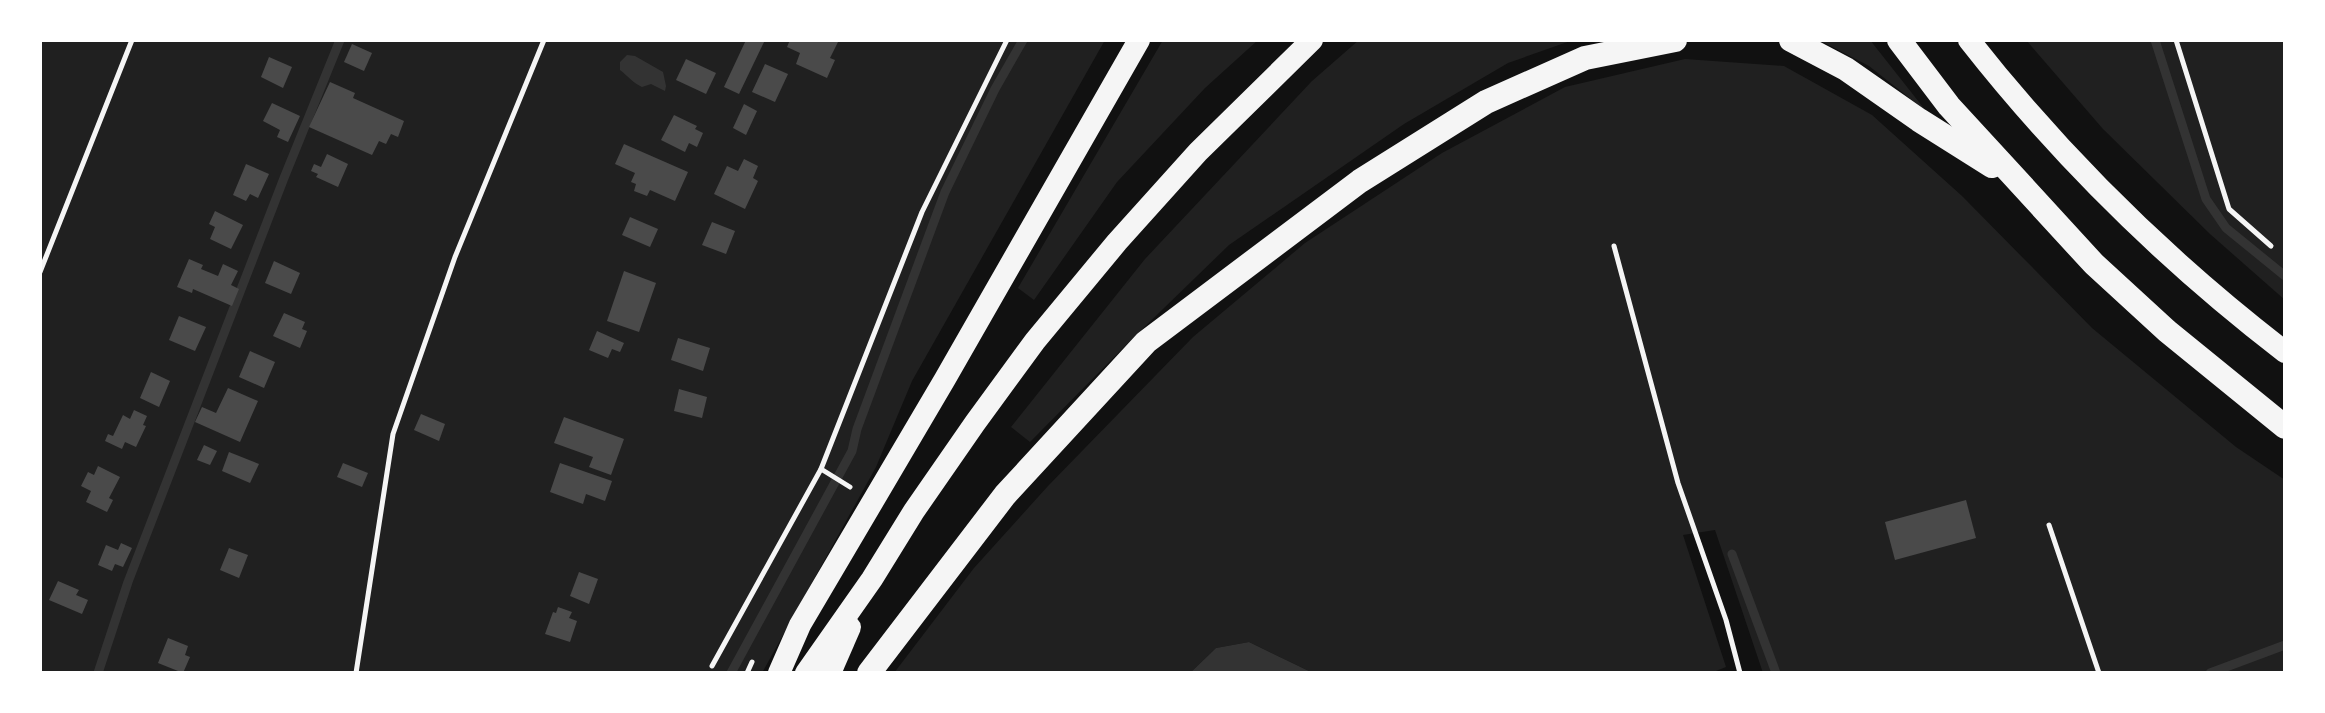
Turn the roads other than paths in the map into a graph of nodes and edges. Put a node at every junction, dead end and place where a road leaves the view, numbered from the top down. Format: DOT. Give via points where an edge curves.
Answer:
graph roads {
  1 [pos="1139,40"];
  2 [pos="1312,40"];
  3 [pos="1675,40"];
  4 [pos="1791,40"];
  5 [pos="1899,40"];
  6 [pos="1969,40"];
  7 [pos="2018,182"];
  8 [pos="2285,352"];
  9 [pos="2285,427"];
  10 [pos="872,579"];
  11 [pos="779,673"];
  12 [pos="806,673"];
  13 [pos="830,673"];
  14 [pos="869,673"];
  1 -- 11 [label="highway" via="800,625"];
  2 -- 10 [label="highway" via="1198,152 1044,330 931,486"];
  3 -- 14 [label="highway" via="1585,58 1486,102 1360,181 1146,342 1005,495"];
  4 -- 7 [label="highway" via="1846,69"];
  5 -- 7 [label="highway" via="1949,106"];
  6 -- 8 [label="highway" via="2005,87 2103,192 2208,291"];
  7 -- 9 [label="highway" via="2167,331"];
  10 -- 12 [label="highway"];
  10 -- 13 [label="highway"];
}
